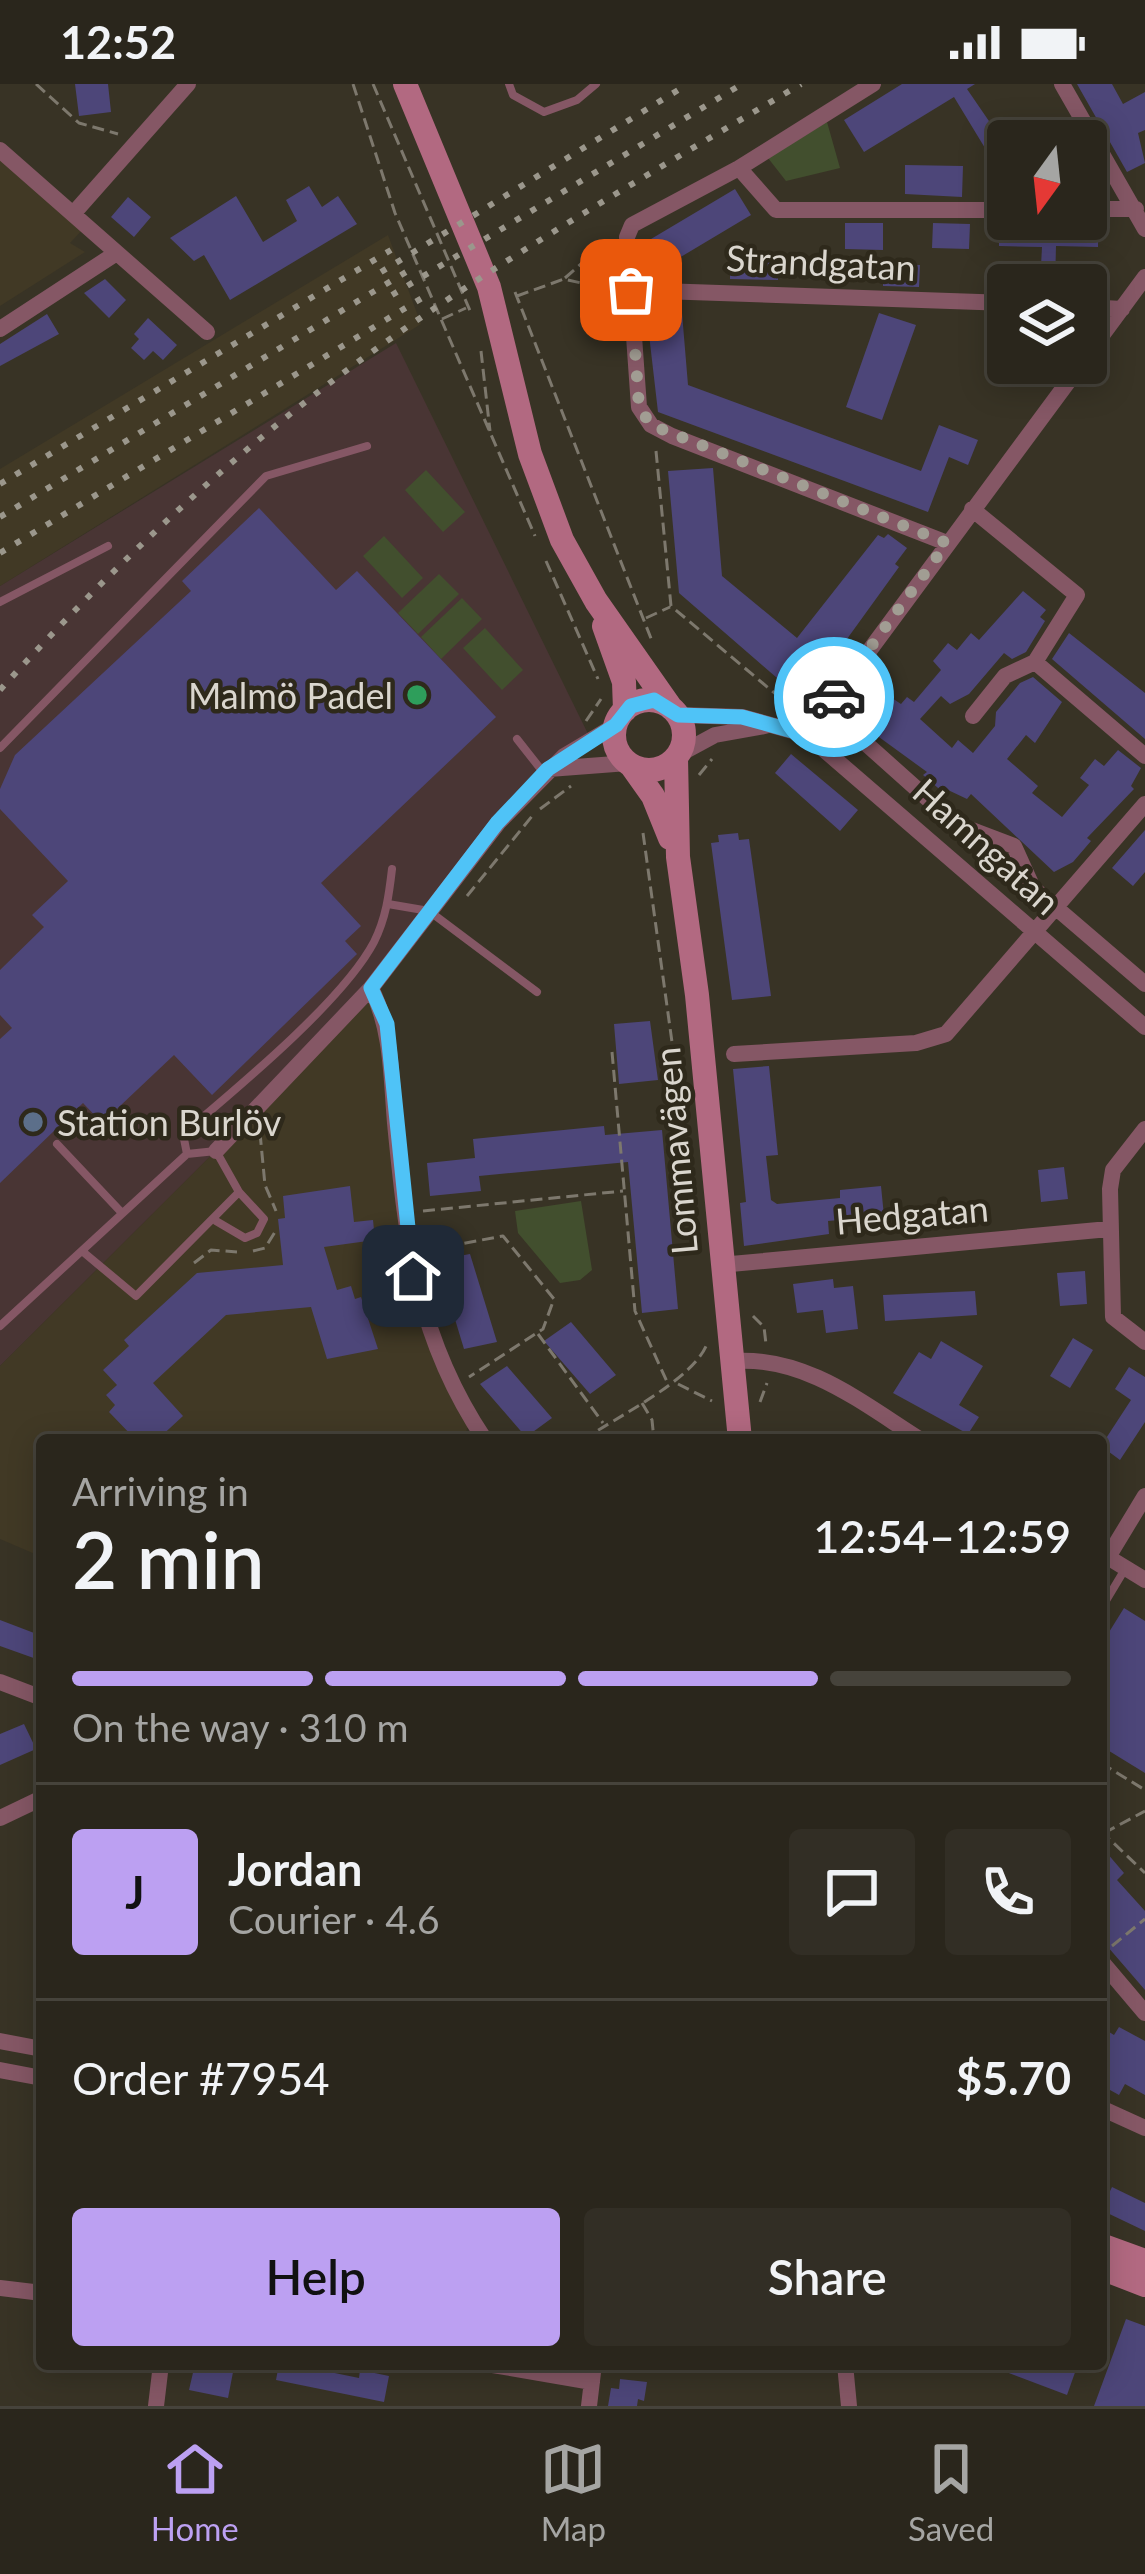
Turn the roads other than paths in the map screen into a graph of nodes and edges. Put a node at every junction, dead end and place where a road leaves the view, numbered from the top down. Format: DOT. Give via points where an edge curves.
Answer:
graph roads {
  1 [pos="188,84"];
  2 [pos="405,84"];
  3 [pos="509,84"];
  4 [pos="596,84"];
  5 [pos="874,84"];
  6 [pos="1062,84"];
  7 [pos="0,150"];
  8 [pos="739,168"];
  9 [pos="1107,209"];
  10 [pos="1136,209"];
  11 [pos="987,210"];
  12 [pos="73,214"];
  13 [pos="1145,229"];
  14 [pos="116,254"];
  15 [pos="1145,278"];
  16 [pos="631,290"];
  17 [pos="987,302"];
  18 [pos="1107,308"];
  19 [pos="1122,309"];
  20 [pos="0,329"];
  21 [pos="1107,329"];
  22 [pos="207,332"];
  23 [pos="1066,384"];
  24 [pos="367,446"];
  25 [pos="972,508"];
  26 [pos="947,543"];
  27 [pos="108,546"];
  28 [pos="0,602"];
  29 [pos="596,602"];
  30 [pos="1035,662"];
  31 [pos="674,711"];
  32 [pos="974,716"];
  33 [pos="621,718"];
  34 [pos="778,727"];
  35 [pos="807,735"];
  36 [pos="517,739"];
  37 [pos="862,740"];
  38 [pos="0,748"];
  39 [pos="1145,756"];
  40 [pos="677,757"];
  41 [pos="629,764"];
  42 [pos="546,771"];
  43 [pos="1145,804"];
  44 [pos="678,857"];
  45 [pos="392,869"];
  46 [pos="388,904"];
  47 [pos="1056,907"];
  48 [pos="430,911"];
  49 [pos="1035,933"];
  50 [pos="1145,984"];
  51 [pos="371,988"];
  52 [pos="537,992"];
  53 [pos="1145,1027"];
  54 [pos="734,1054"];
  55 [pos="1145,1129"];
  56 [pos="57,1144"];
  57 [pos="216,1151"];
  58 [pos="187,1154"];
  59 [pos="239,1192"];
  60 [pos="122,1214"];
  61 [pos="216,1221"];
  62 [pos="1109,1229"];
  63 [pos="82,1250"];
  64 [pos="720,1265"];
  65 [pos="0,1326"];
  66 [pos="1145,1342"];
  67 [pos="733,1361"];
  68 [pos="470,1417"];
  69 [pos="466,1434"];
  70 [pos="481,1434"];
  71 [pos="739,1434"];
  72 [pos="911,1434"];
  73 [pos="1145,1496"];
  74 [pos="1107,1552"];
  75 [pos="1107,1556"];
  76 [pos="1126,1568"];
  77 [pos="1145,1580"];
  78 [pos="1107,1599"];
  79 [pos="0,1682"];
  80 [pos="36,1696"];
  81 [pos="36,1801"];
  82 [pos="0,1818"];
  83 [pos="1107,1966"];
  84 [pos="1145,2014"];
  85 [pos="0,2041"];
  86 [pos="36,2048"];
  87 [pos="0,2070"];
  88 [pos="36,2077"];
  89 [pos="1107,2111"];
  90 [pos="1145,2128"];
  91 [pos="1107,2247"];
  92 [pos="1145,2261"];
  93 [pos="1107,2270"];
  94 [pos="1145,2284"];
  95 [pos="0,2288"];
  96 [pos="36,2293"];
  97 [pos="160,2370"];
  98 [pos="558,2370"];
  99 [pos="845,2370"];
  100 [pos="593,2373"];
  101 [pos="156,2406"];
  102 [pos="589,2406"];
  103 [pos="849,2406"];
  1 -- 12 [label="street"];
  2 -- 29 [label="street, Lommavägen" via="489,287 542,491"];
  3 -- 4 [label="lane" via="513,95 544,112"];
  5 -- 8 [label="street"];
  6 -- 10 [label="street"];
  7 -- 12 [label="street"];
  8 -- 11 [label="street" via="776,210"];
  8 -- 16 [label="street" via="629,230"];
  9 -- 10 [label="street"];
  10 -- 13 [label="street"];
  12 -- 14 [label="street"];
  14 -- 20 [label="street"];
  14 -- 22 [label="street"];
  15 -- 19 [label="street"];
  16 -- 17 [label="street, Strandgatan"];
  16 -- 26 [label="street" via="639,407 658,429"];
  18 -- 19 [label="street"];
  19 -- 21 [label="street"];
  23 -- 25 [label="street"];
  24 -- 38 [label="lane" via="266,476"];
  25 -- 26 [label="street"];
  25 -- 30 [label="street" via="1076,591"];
  26 -- 35 [label="street"];
  27 -- 28 [label="lane"];
  29 -- 31 [label="street, Lommavägen"];
  29 -- 33 [label="street, Lommavägen" via="624,682"];
  30 -- 32 [label="street" via="1005,676"];
  30 -- 39 [label="street"];
  31 -- 33 [label="street" via="648,700"];
  31 -- 34 [label="street, Hamngatan"];
  31 -- 40 [label="street, Lommavägen" via="684,738"];
  33 -- 41 [label="street, Lommavägen" via="615,743"];
  33 -- 42 [label="street"];
  34 -- 35 [label="street, Hamngatan"];
  34 -- 40 [label="street, Hamngatan" via="715,735"];
  35 -- 49 [label="street, Hamngatan"];
  36 -- 42 [label="lane"];
  37 -- 47 [label="street" via="956,824 1014,846 1034,888"];
  40 -- 41 [label="street" via="652,770"];
  40 -- 44 [label="street, Lommavägen"];
  41 -- 42 [label="street"];
  41 -- 44 [label="street, Lommavägen" via="653,796"];
  42 -- 48 [label="street"];
  43 -- 47 [label="street"];
  44 -- 64 [label="street, Lommavägen"];
  45 -- 46 [label="lane"];
  46 -- 48 [label="lane"];
  46 -- 58 [label="lane" via="360,965 183,1134"];
  47 -- 49 [label="street"];
  47 -- 50 [label="street"];
  48 -- 51 [label="street"];
  48 -- 52 [label="lane"];
  49 -- 53 [label="street, Hamngatan"];
  49 -- 54 [label="street" via="969,1013 932,1040"];
  51 -- 57 [label="street"];
  51 -- 68 [label="street" via="387,1024 420,1307"];
  55 -- 62 [label="street" via="1114,1170"];
  56 -- 60 [label="lane"];
  57 -- 58 [label="lane"];
  57 -- 59 [label="lane"];
  58 -- 60 [label="lane"];
  59 -- 61 [label="lane"];
  59 -- 61 [label="lane" via="264,1219 257,1233 244,1238"];
  60 -- 63 [label="lane"];
  61 -- 63 [label="lane" via="136,1296"];
  62 -- 64 [label="street, Hedgatan"];
  62 -- 66 [label="street" via="1113,1317"];
  63 -- 65 [label="lane"];
  64 -- 67 [label="street, Lommavägen"];
  67 -- 71 [label="street, Lommavägen"];
  67 -- 72 [label="street" via="807,1371"];
  68 -- 69 [label="street"];
  68 -- 70 [label="street"];
  73 -- 74 [label="street"];
  75 -- 76 [label="street"];
  76 -- 77 [label="street"];
  76 -- 78 [label="lane"];
  79 -- 80 [label="street"];
  81 -- 82 [label="street"];
  83 -- 84 [label="street"];
  85 -- 86 [label="street"];
  87 -- 88 [label="street"];
  89 -- 90 [label="street"];
  91 -- 92 [label="street"];
  93 -- 94 [label="street"];
  95 -- 96 [label="street"];
  97 -- 101 [label="street"];
  98 -- 100 [label="street"];
  99 -- 103 [label="street"];
  100 -- 102 [label="street"];
}
